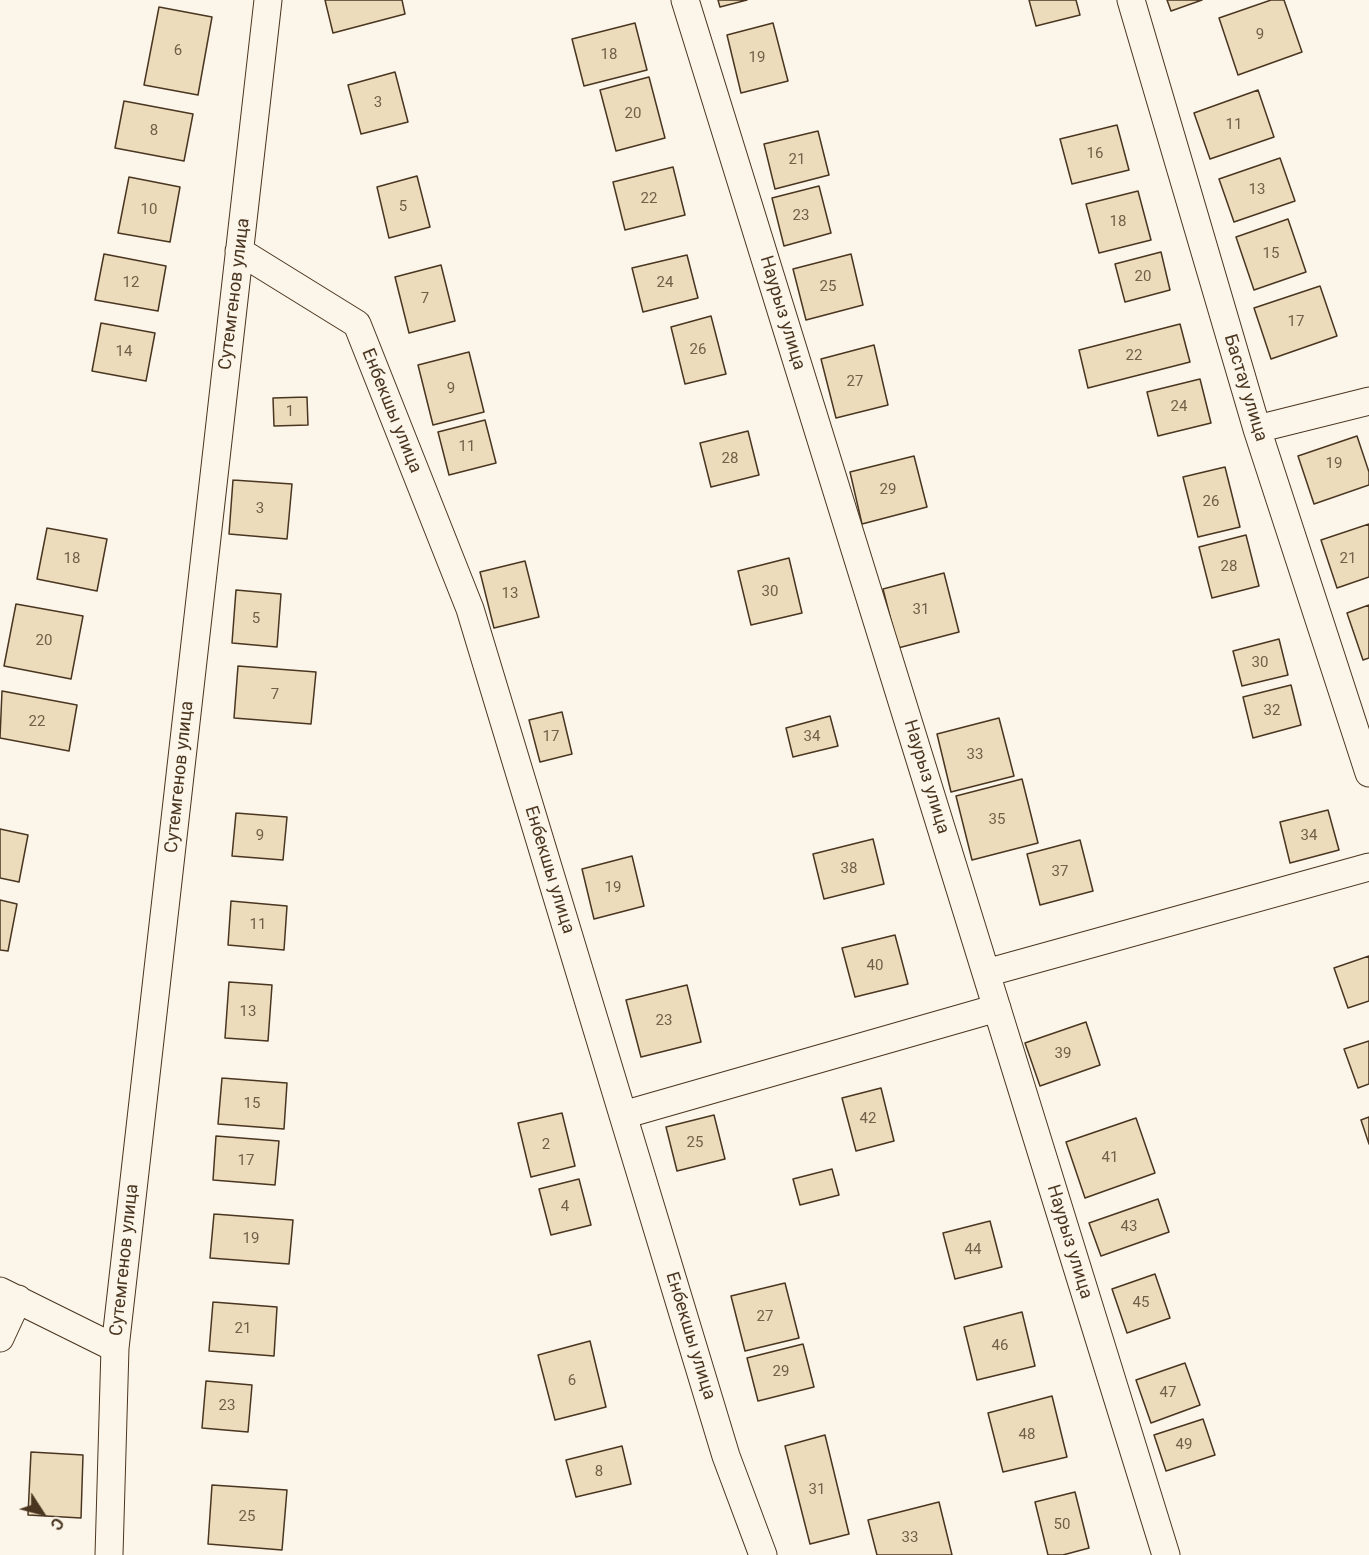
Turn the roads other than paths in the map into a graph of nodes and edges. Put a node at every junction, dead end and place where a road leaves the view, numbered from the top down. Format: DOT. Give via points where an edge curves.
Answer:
graph roads {
  1 [pos="268,0"];
  2 [pos="685,0"];
  3 [pos="1131,0"];
  4 [pos="240,251"];
  5 [pos="1369,401"];
  6 [pos="1257,429"];
  7 [pos="1369,773"];
  8 [pos="1369,867"];
  9 [pos="986,973"];
  10 [pos="997,1008"];
  11 [pos="623,1115"];
  12 [pos="9,1295"];
  13 [pos="0,1338"];
  14 [pos="115,1348"];
  15 [pos="109,1555"];
  16 [pos="763,1555"];
  17 [pos="1166,1555"];
  1 -- 4 [label="street, Сутемгенов улица"];
  2 -- 9 [label="street, Наурыз улица"];
  3 -- 6 [label="street, Бастау улица"];
  4 -- 11 [label="street, Енбекшы улица" via="357,324 470,609"];
  4 -- 14 [label="street, Сутемгенов улица"];
  5 -- 6 [label="street"];
  6 -- 7 [label="street, Бастау улица"];
  8 -- 9 [label="street"];
  9 -- 10 [label="street, Наурыз улица"];
  10 -- 11 [label="street"];
  10 -- 17 [label="street, Наурыз улица"];
  11 -- 16 [label="street, Енбекшы улица" via="726,1456"];
  12 -- 13 [label="street"];
  12 -- 14 [label="street"];
  14 -- 15 [label="street, Сутемгенов улица"];
}
